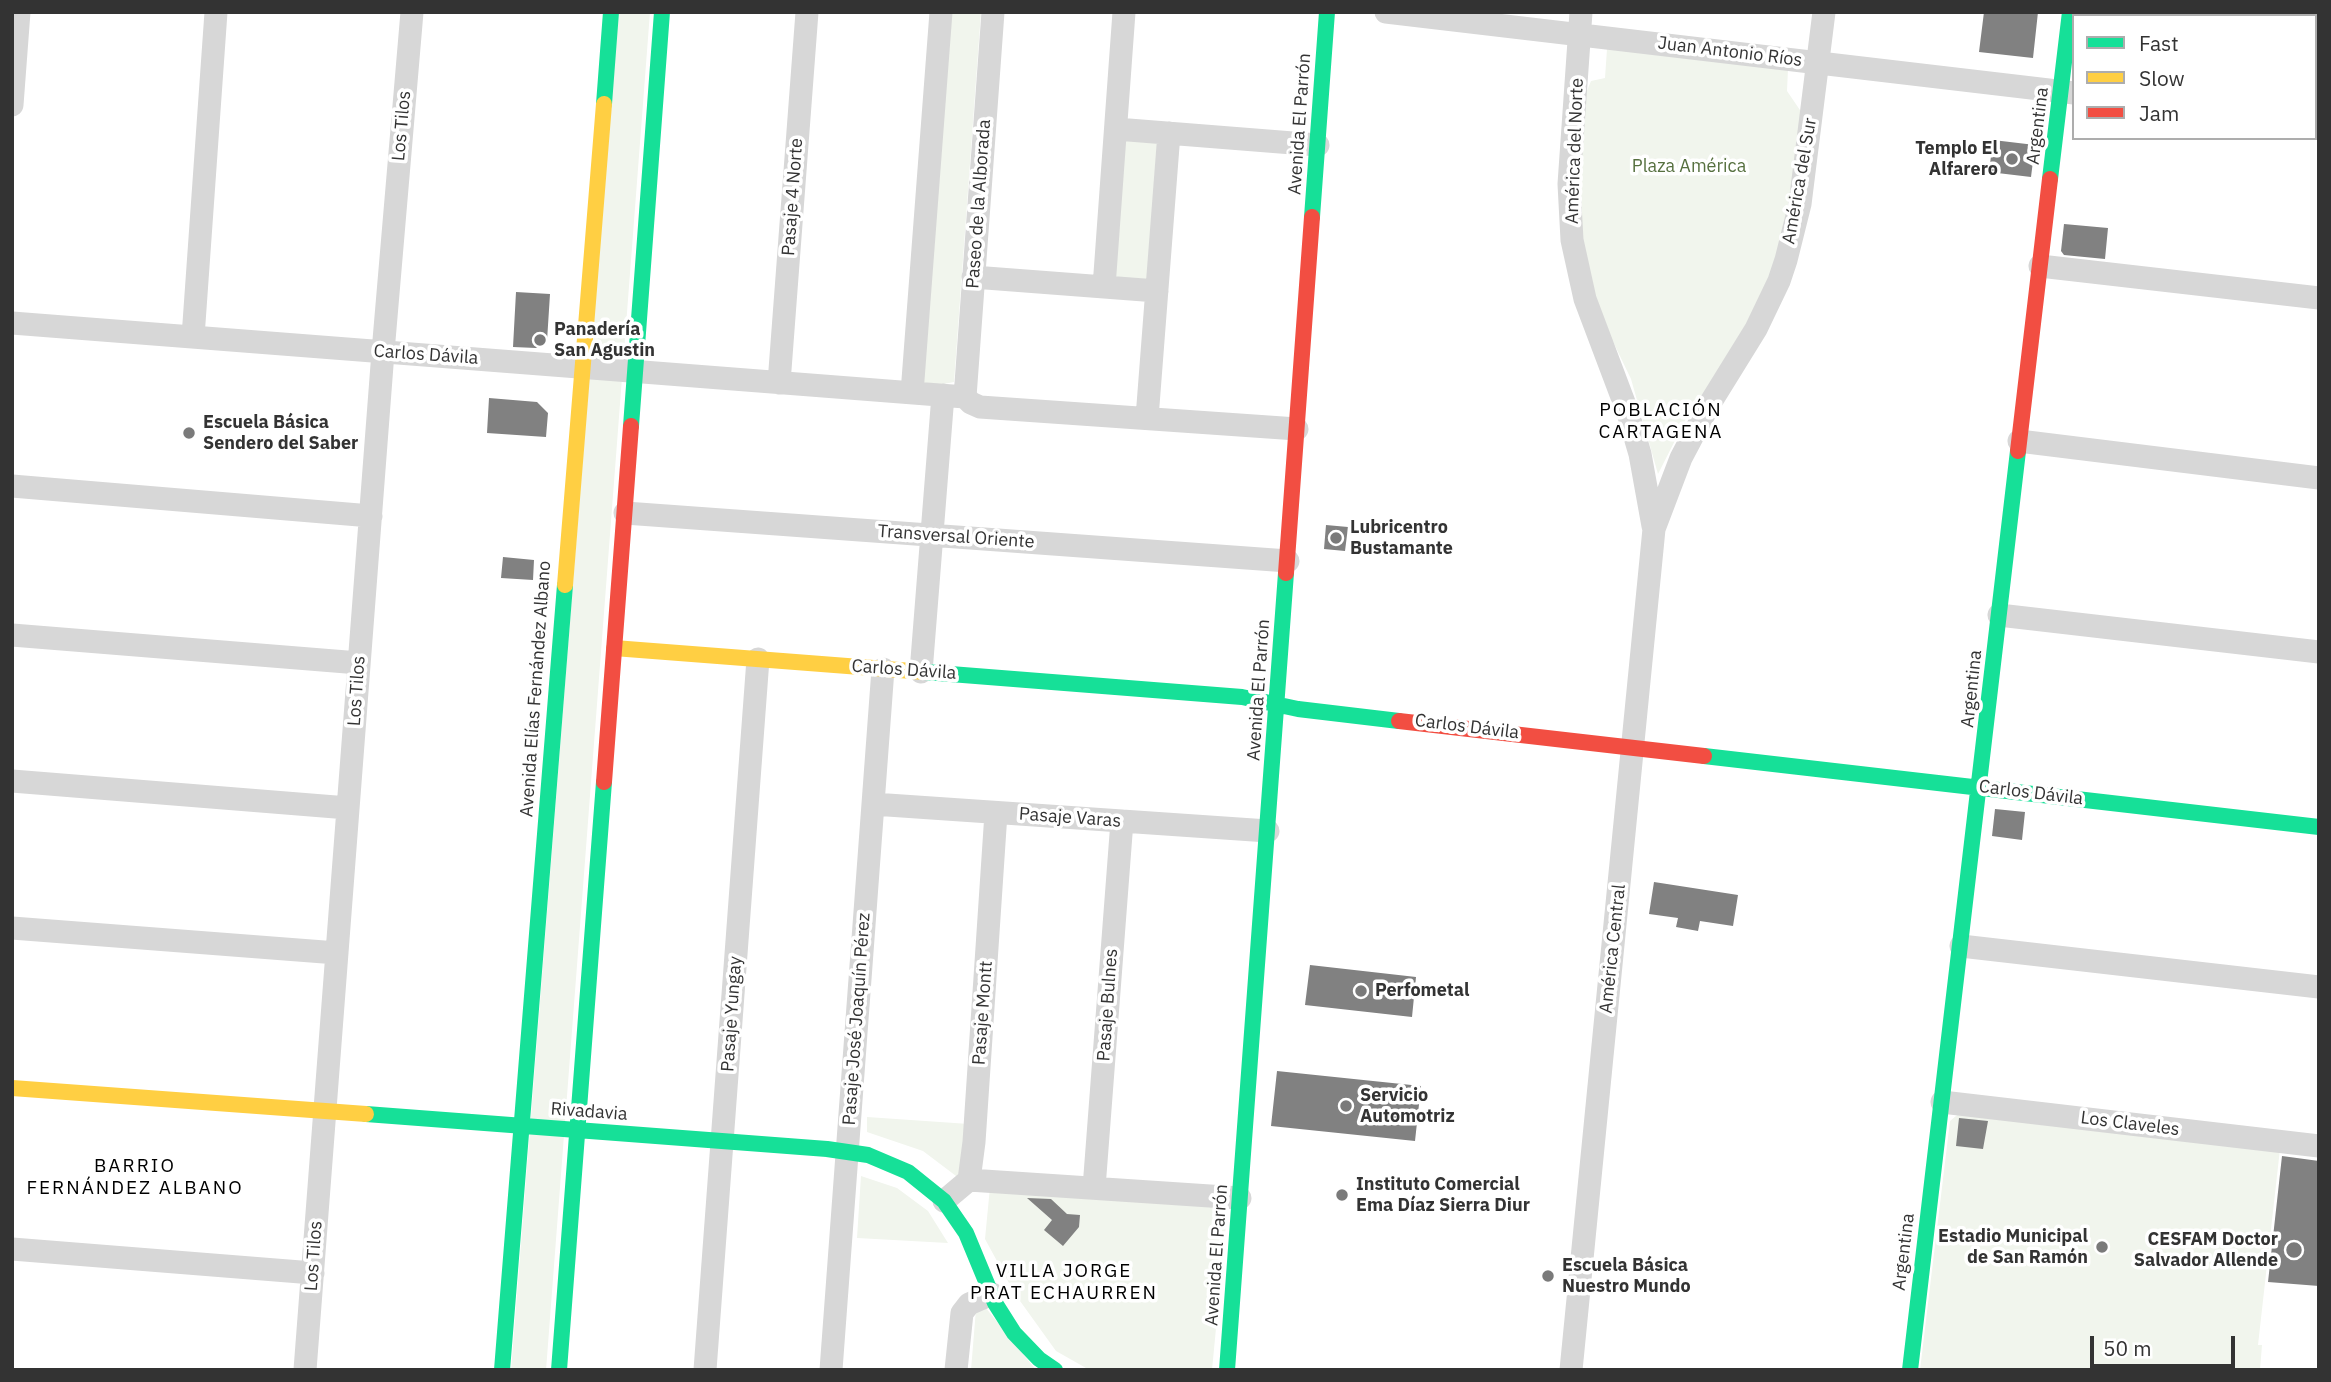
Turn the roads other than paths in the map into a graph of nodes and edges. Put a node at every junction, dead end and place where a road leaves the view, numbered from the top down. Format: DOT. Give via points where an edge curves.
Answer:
graph roads {
  1 [pos="19,12"];
  2 [pos="216,12"];
  3 [pos="412,12"];
  4 [pos="611,12"];
  5 [pos="662,12"];
  6 [pos="807,12"];
  7 [pos="941,12"];
  8 [pos="993,12"];
  9 [pos="1124,12"];
  10 [pos="1327,12"];
  11 [pos="1386,12"];
  12 [pos="1824,12"];
  13 [pos="2070,12"];
  14 [pos="1580,23"];
  15 [pos="1818,63"];
  16 [pos="2067,93"];
  17 [pos="12,105"];
  18 [pos="1116,130"];
  19 [pos="1169,133"];
  20 [pos="1318,145"];
  21 [pos="2040,266"];
  22 [pos="973,277"];
  23 [pos="1104,287"];
  24 [pos="1157,291"];
  25 [pos="2319,298"];
  26 [pos="12,323"];
  27 [pos="193,337"];
  28 [pos="383,352"];
  29 [pos="581,367"];
  30 [pos="636,372"];
  31 [pos="779,383"];
  32 [pos="912,393"];
  33 [pos="954,396"];
  34 [pos="1147,418"];
  35 [pos="1297,429"];
  36 [pos="2019,441"];
  37 [pos="2319,478"];
  38 [pos="12,486"];
  39 [pos="625,513"];
  40 [pos="371,516"];
  41 [pos="1654,529"];
  42 [pos="932,535"];
  43 [pos="1288,561"];
  44 [pos="2000,615"];
  45 [pos="12,635"];
  46 [pos="614,648"];
  47 [pos="2319,652"];
  48 [pos="758,659"];
  49 [pos="359,663"];
  50 [pos="883,669"];
  51 [pos="921,672"];
  52 [pos="1278,703"];
  53 [pos="1633,746"];
  54 [pos="12,781"];
  55 [pos="1980,787"];
  56 [pos="873,804"];
  57 [pos="348,808"];
  58 [pos="996,813"];
  59 [pos="1122,821"];
  60 [pos="2319,827"];
  61 [pos="1268,831"];
  62 [pos="12,928"];
  63 [pos="1961,946"];
  64 [pos="337,953"];
  65 [pos="2319,987"];
  66 [pos="12,1088"];
  67 [pos="1942,1102"];
  68 [pos="325,1112"];
  69 [pos="522,1126"];
  70 [pos="577,1130"];
  71 [pos="722,1141"];
  72 [pos="2319,1146"];
  73 [pos="847,1151"];
  74 [pos="969,1180"];
  75 [pos="1094,1188"];
  76 [pos="1240,1198"];
  77 [pos="944,1201"];
  78 [pos="12,1249"];
  79 [pos="313,1273"];
  80 [pos="992,1294"];
  81 [pos="305,1370"];
  82 [pos="502,1370"];
  83 [pos="559,1370"];
  84 [pos="705,1370"];
  85 [pos="831,1370"];
  86 [pos="956,1370"];
  87 [pos="1055,1370"];
  88 [pos="1227,1370"];
  89 [pos="1571,1370"];
  90 [pos="1910,1370"];
  1 -- 17 [label="street"];
  2 -- 27 [label="street"];
  3 -- 28 [label="street, Los Tilos"];
  4 -- 29 [label="street, Avenida Elías Fernández Albano"];
  5 -- 30 [label="street"];
  6 -- 31 [label="street, Pasaje 4 Norte"];
  7 -- 32 [label="street"];
  8 -- 22 [label="street, Paseo de la Alborada"];
  9 -- 18 [label="street"];
  10 -- 20 [label="street, Avenida El Parrón"];
  11 -- 14 [label="street, Juan Antonio Ríos"];
  12 -- 15 [label="street, América del Sur"];
  13 -- 16 [label="street, Argentina"];
  14 -- 15 [label="street, Juan Antonio Ríos"];
  14 -- 41 [label="street, América del Norte" via="1569,184 1572,240 1585,299 1632,427"];
  15 -- 16 [label="street, Juan Antonio Ríos"];
  15 -- 41 [label="street, América del Sur" via="1800,204 1779,281 1756,329 1694,431"];
  16 -- 21 [label="street, Argentina"];
  18 -- 19 [label="street"];
  18 -- 23 [label="street"];
  19 -- 20 [label="street"];
  19 -- 24 [label="street"];
  20 -- 35 [label="street, Avenida El Parrón"];
  21 -- 25 [label="street"];
  21 -- 36 [label="street, Argentina"];
  22 -- 23 [label="street"];
  22 -- 33 [label="street, Paseo de la Alborada"];
  23 -- 24 [label="street"];
  24 -- 34 [label="street"];
  26 -- 27 [label="street, Carlos Dávila"];
  27 -- 28 [label="street, Carlos Dávila"];
  28 -- 29 [label="street, Carlos Dávila"];
  28 -- 40 [label="street, Los Tilos"];
  29 -- 30 [label="street, Carlos Dávila"];
  29 -- 69 [label="street, Avenida Elías Fernández Albano"];
  30 -- 31 [label="street, Carlos Dávila"];
  30 -- 39 [label="street"];
  31 -- 32 [label="street, Carlos Dávila"];
  32 -- 33 [label="street, Carlos Dávila"];
  33 -- 34 [label="street, Carlos Dávila" via="980,407"];
  33 -- 42 [label="street, Paseo de la Alborada"];
  34 -- 35 [label="street, Carlos Dávila"];
  35 -- 43 [label="street, Avenida El Parrón"];
  36 -- 37 [label="street"];
  36 -- 44 [label="street, Argentina"];
  38 -- 40 [label="street"];
  39 -- 42 [label="street, Transversal Oriente"];
  39 -- 46 [label="street"];
  40 -- 49 [label="street, Los Tilos"];
  41 -- 53 [label="street, América Central"];
  42 -- 43 [label="street, Transversal Oriente"];
  42 -- 51 [label="street, Paseo de la Alborada"];
  43 -- 52 [label="street, Avenida El Parrón"];
  44 -- 47 [label="street"];
  44 -- 55 [label="street, Argentina"];
  45 -- 49 [label="street"];
  46 -- 48 [label="street, Carlos Dávila"];
  46 -- 70 [label="street"];
  48 -- 50 [label="street, Carlos Dávila"];
  48 -- 71 [label="street, Pasaje Yungay"];
  49 -- 57 [label="street, Los Tilos"];
  50 -- 51 [label="street, Carlos Dávila"];
  50 -- 56 [label="street, Pasaje José Joaquín Pérez"];
  51 -- 52 [label="street, Carlos Dávila"];
  52 -- 53 [label="street, Carlos Dávila" via="1298,709"];
  52 -- 61 [label="street, Avenida El Parrón"];
  53 -- 55 [label="street, Carlos Dávila"];
  53 -- 89 [label="street, América Central"];
  54 -- 57 [label="street"];
  55 -- 60 [label="street, Carlos Dávila"];
  55 -- 63 [label="street, Argentina"];
  56 -- 58 [label="street, Pasaje Varas"];
  56 -- 73 [label="street, Pasaje José Joaquín Pérez"];
  57 -- 64 [label="street, Los Tilos"];
  58 -- 59 [label="street, Pasaje Varas"];
  58 -- 74 [label="street, Pasaje Montt"];
  59 -- 61 [label="street, Pasaje Varas"];
  59 -- 75 [label="street, Pasaje Bulnes"];
  61 -- 76 [label="street, Avenida El Parrón"];
  62 -- 64 [label="street"];
  63 -- 65 [label="street"];
  63 -- 67 [label="street, Argentina"];
  64 -- 68 [label="street, Los Tilos"];
  66 -- 68 [label="street, Rivadavia"];
  67 -- 72 [label="street, Los Claveles"];
  67 -- 90 [label="street, Argentina"];
  68 -- 69 [label="street, Rivadavia"];
  68 -- 79 [label="street, Los Tilos"];
  69 -- 70 [label="street, Rivadavia"];
  69 -- 82 [label="street, Avenida Elías Fernández Albano"];
  70 -- 71 [label="street, Rivadavia"];
  70 -- 83 [label="street"];
  71 -- 73 [label="street, Rivadavia"];
  71 -- 84 [label="street, Pasaje Yungay"];
  73 -- 77 [label="street, Rivadavia" via="908,1171"];
  73 -- 85 [label="street, Pasaje José Joaquín Pérez"];
  74 -- 75 [label="street"];
  74 -- 77 [label="street"];
  75 -- 76 [label="street"];
  76 -- 88 [label="street, Avenida El Parrón"];
  77 -- 80 [label="street, Rivadavia" via="966,1233"];
  78 -- 79 [label="street"];
  79 -- 81 [label="street, Los Tilos"];
  80 -- 86 [label="street" via="962,1313"];
  80 -- 87 [label="street, Rivadavia" via="1014,1333"];
}
